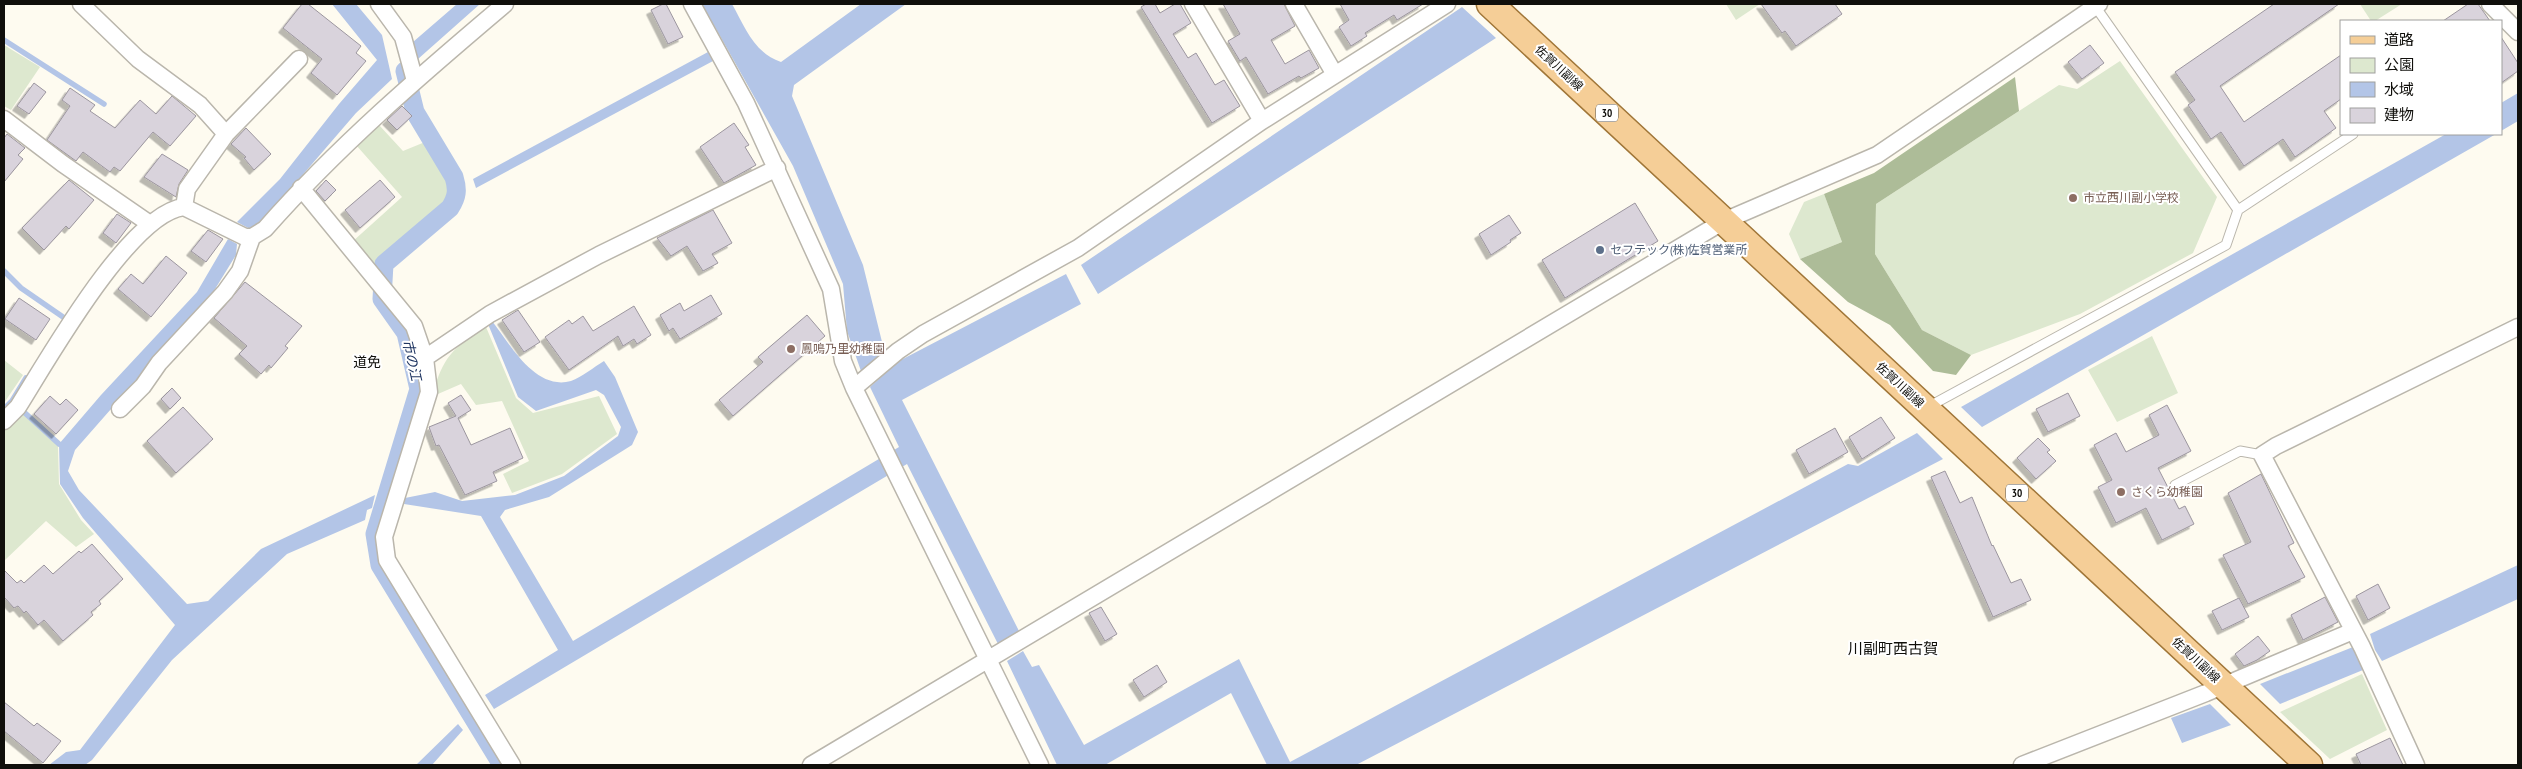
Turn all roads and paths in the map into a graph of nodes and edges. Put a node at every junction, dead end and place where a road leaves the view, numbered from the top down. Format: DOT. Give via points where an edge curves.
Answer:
graph roads {
  1 [pos="81,4"];
  2 [pos="379,4"];
  3 [pos="505,4"];
  4 [pos="692,4"];
  5 [pos="1193,4"];
  6 [pos="1294,4"];
  7 [pos="1447,4"];
  8 [pos="1490,4"];
  9 [pos="2490,4"];
  10 [pos="2097,5"];
  11 [pos="2518,32"];
  12 [pos="299,59"];
  13 [pos="1334,73"];
  14 [pos="410,85"];
  15 [pos="4,119"];
  16 [pos="1262,120"];
  17 [pos="226,134"];
  18 [pos="2351,135"];
  19 [pos="777,168"];
  20 [pos="301,188"];
  21 [pos="184,207"];
  22 [pos="2238,210"];
  23 [pos="1724,221"];
  24 [pos="150,224"];
  25 [pos="252,238"];
  26 [pos="2518,327"];
  27 [pos="425,358"];
  28 [pos="854,388"];
  29 [pos="1925,408"];
  30 [pos="120,410"];
  31 [pos="4,420"];
  32 [pos="2262,455"];
  33 [pos="2175,485"];
  34 [pos="2353,632"];
  35 [pos="988,659"];
  36 [pos="2223,685"];
  37 [pos="512,765"];
  38 [pos="812,765"];
  39 [pos="1040,765"];
  40 [pos="2022,765"];
  41 [pos="2309,765"];
  42 [pos="2416,765"];
  1 -- 17 [label="street" via="138,60 200,105"];
  2 -- 14 [label="street" via="403,37"];
  3 -- 14 [label="street"];
  4 -- 19 [label="street"];
  5 -- 16 [label="street"];
  6 -- 13 [label="street"];
  7 -- 13 [label="street"];
  8 -- 23 [label="main road, 佐賀川副線 / 30"];
  9 -- 11 [label="street"];
  10 -- 22 [label="lane"];
  10 -- 23 [label="street" via="1877,155"];
  12 -- 17 [label="street"];
  13 -- 16 [label="street"];
  14 -- 20 [label="street"];
  15 -- 24 [label="street"];
  16 -- 28 [label="street" via="1078,248 923,334"];
  17 -- 21 [label="street" via="187,190"];
  18 -- 22 [label="lane"];
  19 -- 27 [label="street" via="565,273 490,314"];
  19 -- 28 [label="street" via="831,289 842,361"];
  20 -- 25 [label="street" via="265,229"];
  20 -- 27 [label="street" via="414,326"];
  21 -- 24 [label="street" via="174,208"];
  21 -- 25 [label="street"];
  22 -- 29 [label="lane" via="2226,245"];
  23 -- 29 [label="main road, 佐賀川副線 / 30"];
  23 -- 35 [label="street"];
  24 -- 31 [label="street" via="90,292 18,407"];
  25 -- 30 [label="street" via="240,271 225,292"];
  26 -- 32 [label="street"];
  27 -- 37 [label="street" via="429,392 384,537 387,560"];
  28 -- 35 [label="street"];
  29 -- 36 [label="main road, 佐賀川副線 / 30"];
  32 -- 33 [label="lane" via="2240,451"];
  32 -- 34 [label="street"];
  34 -- 36 [label="street"];
  34 -- 42 [label="street"];
  35 -- 38 [label="street"];
  35 -- 39 [label="street"];
  36 -- 40 [label="street"];
  36 -- 41 [label="main road, 佐賀川副線 / 30"];
}
